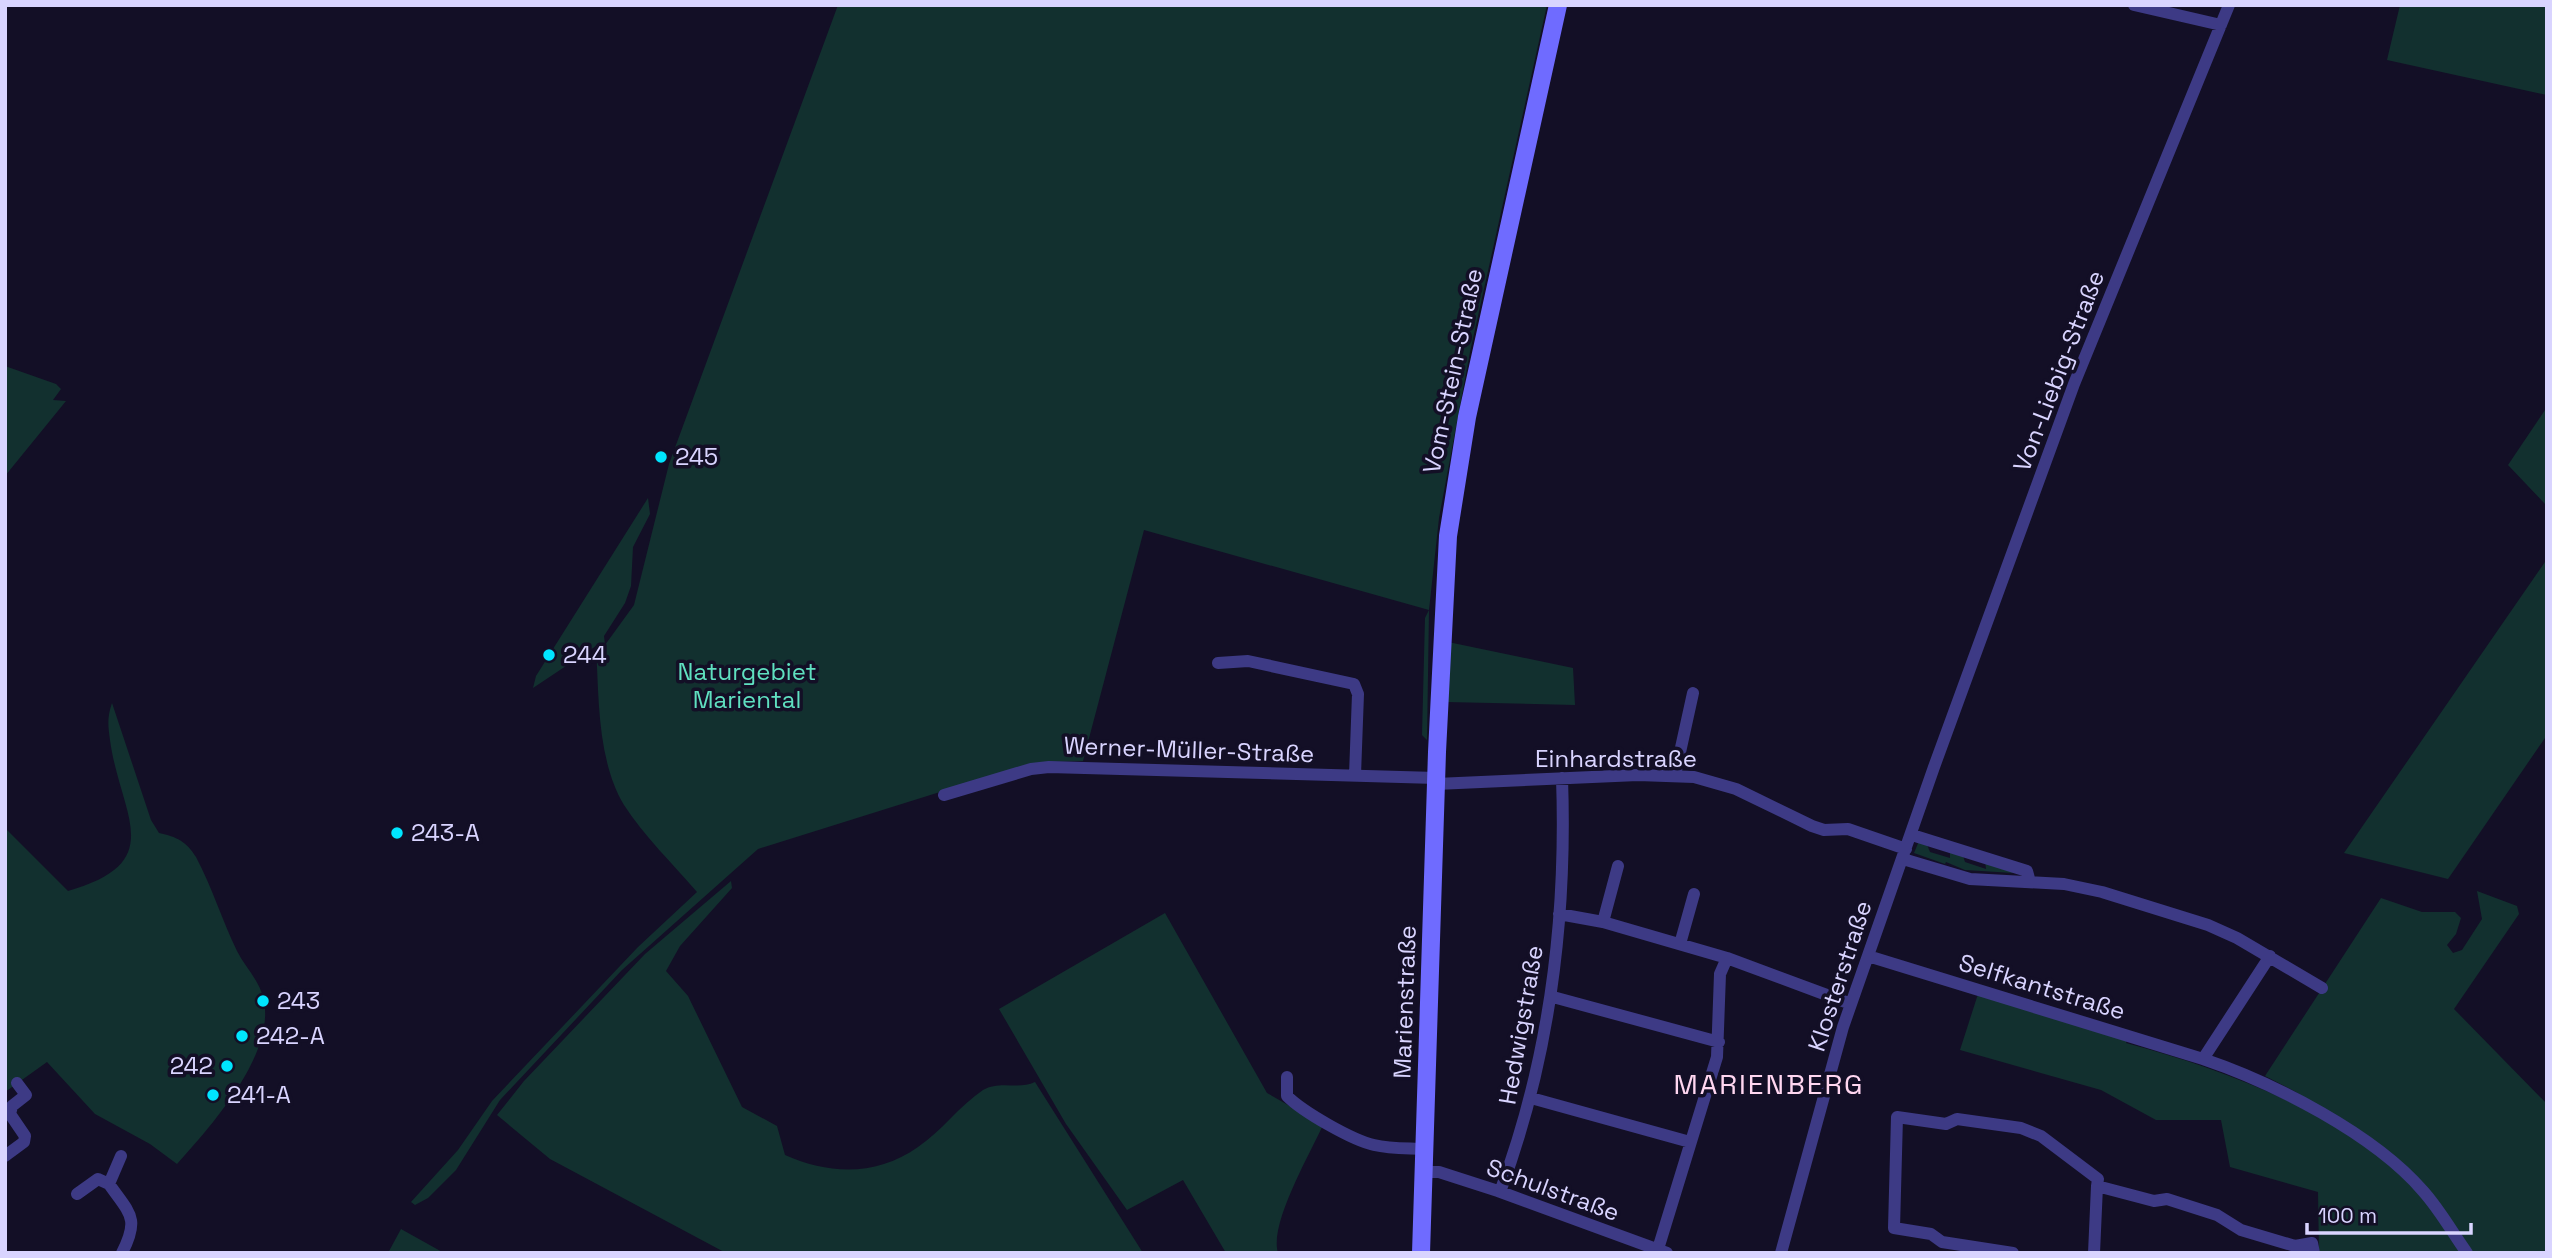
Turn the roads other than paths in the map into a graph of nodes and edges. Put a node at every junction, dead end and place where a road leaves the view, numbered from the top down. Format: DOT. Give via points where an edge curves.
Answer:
graph roads {
  1 [pos="1558,5"];
  2 [pos="2134,5"];
  3 [pos="2229,5"];
  4 [pos="2221,25"];
  5 [pos="1218,663"];
  6 [pos="1693,693"];
  7 [pos="1437,752"];
  8 [pos="1938,757"];
  9 [pos="1356,775"];
  10 [pos="1675,775"];
  11 [pos="1562,778"];
  12 [pos="1436,781"];
  13 [pos="944,795"];
  14 [pos="1912,835"];
  15 [pos="1905,854"];
  16 [pos="1618,866"];
  17 [pos="2030,882"];
  18 [pos="1695,894"];
  19 [pos="1559,914"];
  20 [pos="1603,922"];
  21 [pos="1680,944"];
  22 [pos="1868,956"];
  23 [pos="2270,956"];
  24 [pos="1727,958"];
  25 [pos="2322,988"];
  26 [pos="1553,997"];
  27 [pos="1851,1004"];
  28 [pos="1719,1042"];
  29 [pos="2203,1059"];
  30 [pos="1287,1077"];
  31 [pos="17,1083"];
  32 [pos="1531,1098"];
  33 [pos="1690,1142"];
  34 [pos="1425,1149"];
  35 [pos="5,1156"];
  36 [pos="121,1156"];
  37 [pos="1424,1172"];
  38 [pos="109,1184"];
  39 [pos="2097,1186"];
  40 [pos="1500,1192"];
  41 [pos="77,1195"];
  42 [pos="1662,1251"];
  43 [pos="122,1253"];
  44 [pos="1421,1253"];
  45 [pos="1782,1253"];
  46 [pos="2013,1253"];
  47 [pos="2094,1253"];
  48 [pos="2314,1253"];
  49 [pos="2467,1253"];
  1 -- 7 [label="main road, Vom-Stein-Straße" via="1454,486 1444,584"];
  2 -- 4 [label="street"];
  3 -- 4 [label="street, Von-Liebig-Straße"];
  4 -- 8 [label="street, Von-Liebig-Straße" via="2074,384"];
  5 -- 9 [label="street" via="1248,661 1354,684 1358,694"];
  6 -- 10 [label="street"];
  7 -- 12 [label="main road, Marienstraße"];
  8 -- 14 [label="street, Klosterstraße"];
  9 -- 12 [label="street, Werner-Müller-Straße"];
  9 -- 13 [label="street, Werner-Müller-Straße" via="1049,767"];
  10 -- 11 [label="street, Einhardstraße"];
  10 -- 15 [label="street, Einhardstraße" via="1715,781 1797,821 1824,830 1848,829"];
  11 -- 12 [label="street, Einhardstraße"];
  11 -- 19 [label="street, Hedwigstraße"];
  12 -- 34 [label="main road, Marienstraße"];
  14 -- 15 [label="street, Klosterstraße"];
  14 -- 17 [label="street" via="2027,871"];
  15 -- 17 [label="street, Einhardstraße" via="1970,879"];
  15 -- 22 [label="street, Klosterstraße"];
  16 -- 20 [label="street"];
  17 -- 23 [label="street, Einhardstraße" via="2102,892 2208,925"];
  18 -- 21 [label="street"];
  19 -- 20 [label="street"];
  19 -- 26 [label="street, Hedwigstraße"];
  20 -- 21 [label="street"];
  21 -- 24 [label="street"];
  22 -- 27 [label="street, Klosterstraße"];
  22 -- 29 [label="street, Selfkantstraße"];
  23 -- 25 [label="street, Einhardstraße"];
  23 -- 29 [label="street"];
  24 -- 27 [label="street"];
  24 -- 28 [label="street" via="1718,987"];
  26 -- 28 [label="street"];
  26 -- 32 [label="street, Hedwigstraße"];
  27 -- 45 [label="street, Klosterstraße"];
  28 -- 33 [label="street"];
  29 -- 49 [label="street, Selfkantstraße" via="2275,1088 2367,1142 2423,1190"];
  30 -- 34 [label="street" via="1287,1096 1350,1135 1372,1145"];
  31 -- 35 [label="street" via="26,1096 12,1106 10,1114 26,1136"];
  32 -- 33 [label="street"];
  32 -- 40 [label="street, Hedwigstraße"];
  33 -- 42 [label="street"];
  34 -- 37 [label="main road, Marienstraße"];
  36 -- 38 [label="street"];
  37 -- 40 [label="street, Schulstraße" via="1439,1172"];
  37 -- 44 [label="main road, Marienstraße"];
  38 -- 41 [label="street" via="98,1179"];
  38 -- 43 [label="street" via="134,1219 134,1231"];
  39 -- 46 [label="street" via="2098,1179 2041,1136 2021,1128 1897,1117 1894,1228 1931,1234 1941,1242"];
  39 -- 47 [label="street"];
  39 -- 48 [label="street" via="2154,1201 2167,1199 2217,1215 2241,1230 2295,1246 2309,1242"];
  40 -- 42 [label="street, Schulstraße"];
}
